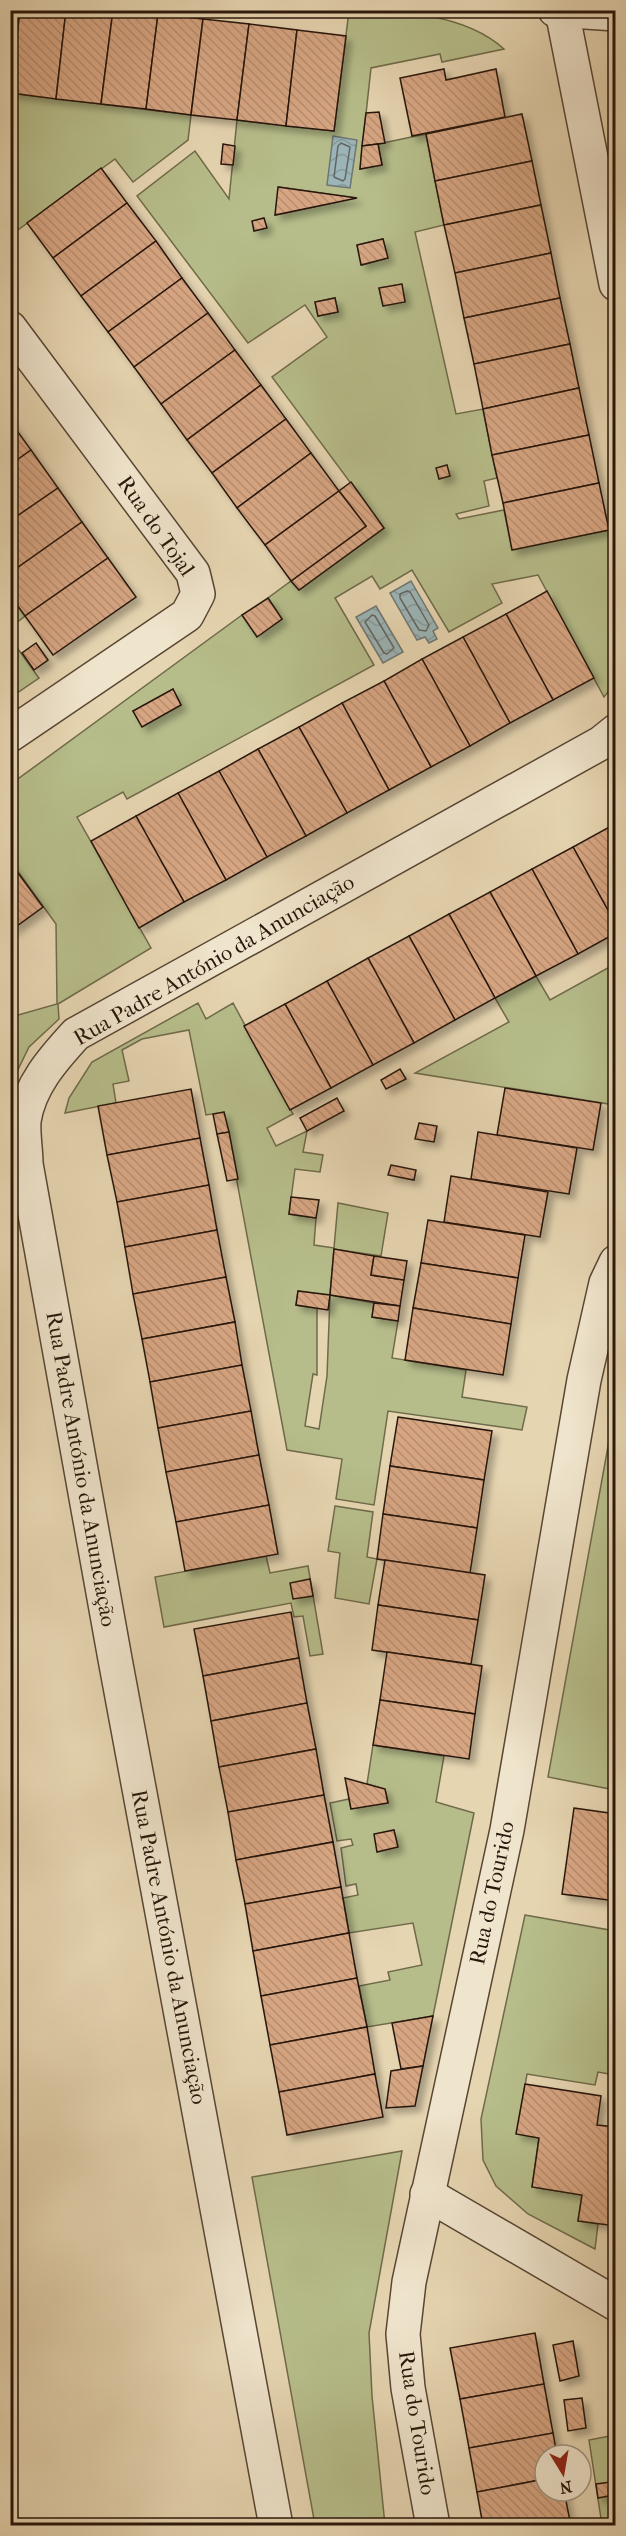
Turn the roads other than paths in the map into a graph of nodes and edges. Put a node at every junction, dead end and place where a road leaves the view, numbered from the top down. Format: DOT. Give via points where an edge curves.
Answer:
graph roads {
  1 [pos="558,11"];
  2 [pos="615,14"];
  3 [pos="615,284"];
  4 [pos="10,328"];
  5 [pos="615,731"];
  6 [pos="10,735"];
  7 [pos="615,1262"];
  8 [pos="427,2194"];
  9 [pos="615,2304"];
  10 [pos="276,2526"];
  11 [pos="434,2526"];
  1 -- 2 [label="street"];
  1 -- 3 [label="street"];
  4 -- 6 [label="street, Rua do Tojal" via="193,573 198,594 187,615"];
  5 -- 10 [label="street, Rua Padre António da Anunciação" via="601,743 76,1034 50,1062 34,1089 24,1121 26,1164"];
  7 -- 8 [label="street, Rua do Tourido" via="606,1283 584,1380 507,1830"];
  8 -- 9 [label="street"];
  8 -- 11 [label="street, Rua do Tourido" via="403,2334 408,2388"];
}
